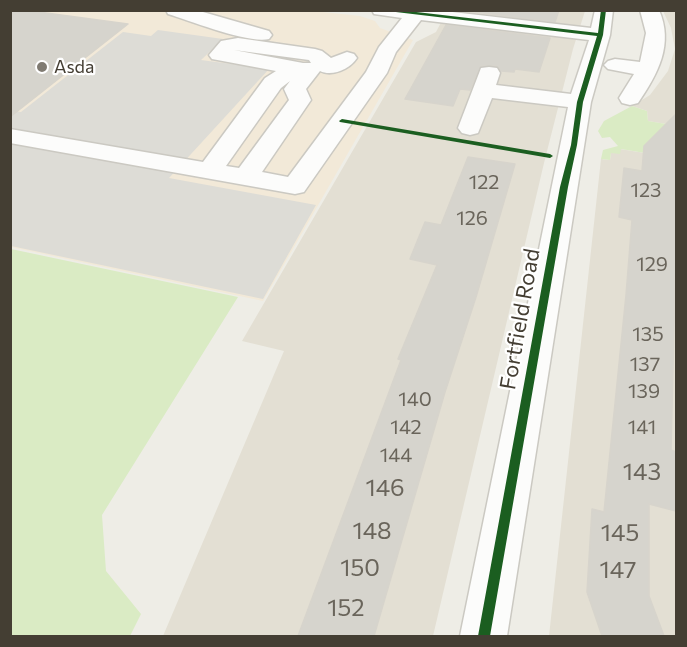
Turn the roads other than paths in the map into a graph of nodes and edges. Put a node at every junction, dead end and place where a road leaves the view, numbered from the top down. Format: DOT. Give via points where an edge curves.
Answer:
graph roads {
  1 [pos="175,10"];
  2 [pos="381,10"];
  3 [pos="649,10"];
  4 [pos="415,15"];
  5 [pos="602,23"];
  6 [pos="386,51"];
  7 [pos="615,65"];
  8 [pos="325,66"];
  9 [pos="647,69"];
  10 [pos="376,73"];
  11 [pos="630,98"];
  12 [pos="580,102"];
  13 [pos="470,128"];
  14 [pos="10,136"];
  15 [pos="210,171"];
  16 [pos="245,178"];
  17 [pos="484,636"];
  1 -- 6 [label="street" via="246,32"];
  2 -- 4 [label="street"];
  3 -- 9 [label="street" via="658,36"];
  4 -- 5 [label="street"];
  4 -- 6 [label="street"];
  5 -- 12 [label="street, Fortfield Road"];
  6 -- 10 [label="street"];
  7 -- 9 [label="street"];
  8 -- 10 [label="street"];
  8 -- 15 [label="street" via="281,76 273,83"];
  8 -- 16 [label="street" via="295,89 300,100"];
  9 -- 11 [label="street"];
  10 -- 16 [label="street" via="295,186"];
  12 -- 13 [label="street" via="486,82"];
  12 -- 17 [label="street, Fortfield Road"];
  14 -- 15 [label="street"];
  15 -- 16 [label="street"];
}
